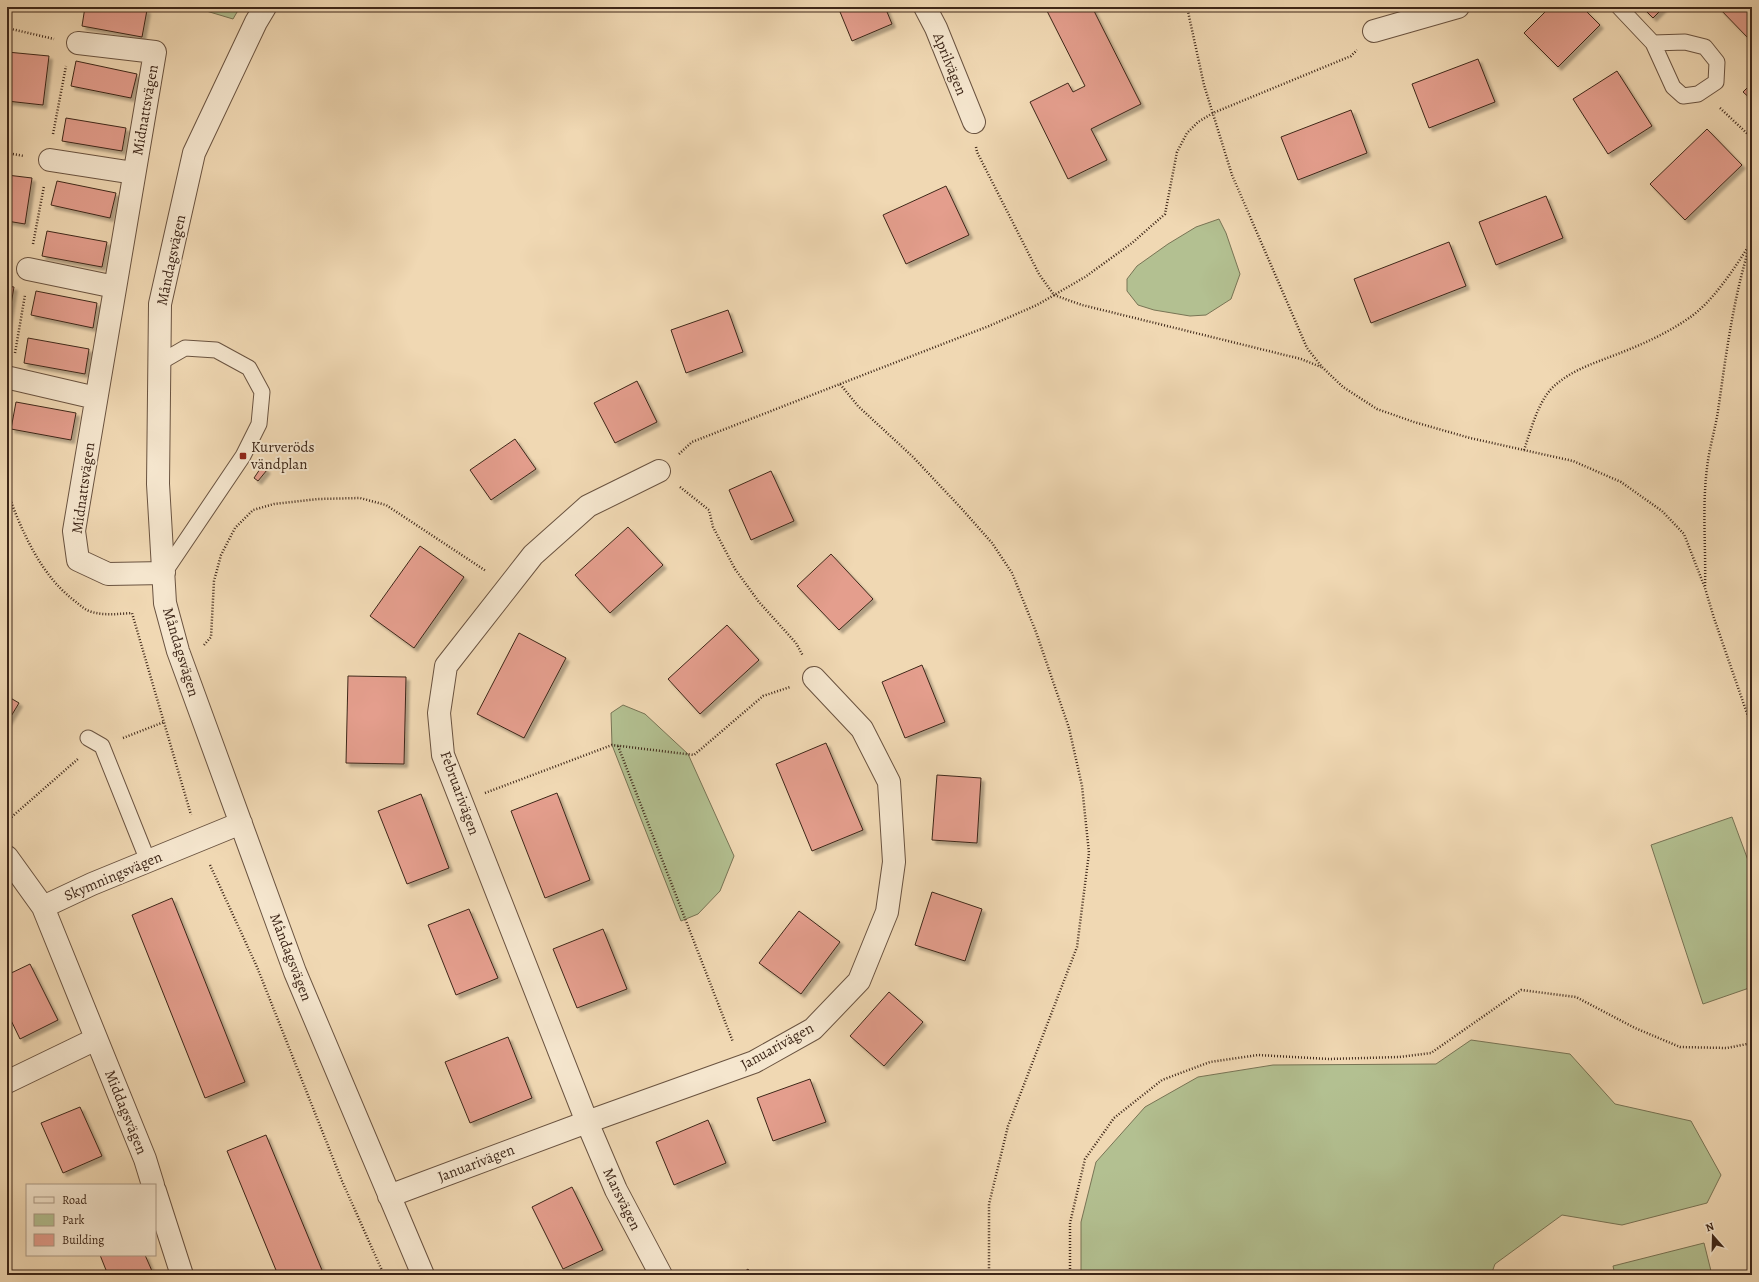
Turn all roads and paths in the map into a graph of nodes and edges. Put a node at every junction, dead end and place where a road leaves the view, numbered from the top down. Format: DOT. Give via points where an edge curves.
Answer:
graph roads {
  1 [pos="265,7"];
  2 [pos="925,7"];
  3 [pos="1187,7"];
  4 [pos="1458,7"];
  5 [pos="1618,7"];
  6 [pos="7,28"];
  7 [pos="1374,31"];
  8 [pos="70,42"];
  9 [pos="1653,43"];
  10 [pos="66,64"];
  11 [pos="1703,90"];
  12 [pos="1212,113"];
  13 [pos="974,122"];
  14 [pos="1752,138"];
  15 [pos="50,160"];
  16 [pos="134,173"];
  17 [pos="1752,241"];
  18 [pos="1750,245"];
  19 [pos="28,269"];
  20 [pos="115,287"];
  21 [pos="1054,295"];
  22 [pos="159,363"];
  23 [pos="1322,367"];
  24 [pos="10,378"];
  25 [pos="840,384"];
  26 [pos="96,398"];
  27 [pos="1524,450"];
  28 [pos="660,471"];
  29 [pos="164,573"];
  30 [pos="508,586"];
  31 [pos="1705,588"];
  32 [pos="178,651"];
  33 [pos="145,659"];
  34 [pos="814,678"];
  35 [pos="164,722"];
  36 [pos="1752,728"];
  37 [pos="88,738"];
  38 [pos="102,746"];
  39 [pos="618,746"];
  40 [pos="462,802"];
  41 [pos="7,821"];
  42 [pos="240,823"];
  43 [pos="7,857"];
  44 [pos="148,861"];
  45 [pos="42,907"];
  46 [pos="96,1039"];
  47 [pos="1752,1043"];
  48 [pos="741,1067"];
  49 [pos="7,1082"];
  50 [pos="587,1122"];
  51 [pos="153,1184"];
  52 [pos="156,1194"];
  53 [pos="389,1196"];
  54 [pos="182,1275"];
  55 [pos="423,1275"];
  56 [pos="661,1275"];
  57 [pos="989,1275"];
  58 [pos="1070,1275"];
  1 -- 22 [label="street, Måndagsvägen" via="194,153 160,304"];
  2 -- 13 [label="street, Aprilvägen"];
  3 -- 12 [label="path"];
  4 -- 7 [label="street"];
  5 -- 9 [label="lane"];
  6 -- 8 [label="path"];
  7 -- 12 [label="path" via="1351,56"];
  8 -- 16 [label="street, Midnattsvägen" via="155,52"];
  9 -- 11 [label="lane" via="1673,87 1683,96 1698,94"];
  9 -- 11 [label="lane" via="1685,42 1705,47 1717,62 1716,82"];
  10 -- 15 [label="path"];
  11 -- 14 [label="path"];
  12 -- 21 [label="path" via="1187,133 1177,152 1165,214 1097,269"];
  12 -- 23 [label="path" via="1232,175 1266,256 1307,348"];
  13 -- 21 [label="path" via="977,152 1038,274"];
  15 -- 16 [label="street, Midnattsvägen"];
  15 -- 19 [label="path"];
  16 -- 20 [label="street, Midnattsvägen"];
  17 -- 18 [label="path"];
  18 -- 27 [label="path" via="1714,294 1690,317 1663,335 1588,364 1551,390 1540,406"];
  18 -- 31 [label="path" via="1740,276 1707,467"];
  19 -- 20 [label="street"];
  19 -- 24 [label="path"];
  20 -- 26 [label="street, Midnattsvägen"];
  21 -- 23 [label="path" via="1082,305 1301,359"];
  21 -- 25 [label="path" via="989,326"];
  22 -- 29 [label="street, Måndagsvägen" via="158,484"];
  22 -- 29 [label="lane" via="185,348 216,350 249,368 262,392 259,424 243,456"];
  23 -- 27 [label="path" via="1343,388 1377,409 1442,430"];
  24 -- 26 [label="street"];
  25 -- 28 [label="path" via="692,442"];
  25 -- 57 [label="path" via="858,406 913,457 961,508 992,543 1012,573 1036,632 1069,728 1082,786 1089,853 1077,947 1008,1126 989,1204"];
  26 -- 29 [label="street, Midnattsvägen" via="74,531 78,560 108,574"];
  27 -- 31 [label="path" via="1573,461 1621,482 1662,511 1684,534"];
  28 -- 30 [label="street, Februarivägen" via="588,506 533,555"];
  28 -- 34 [label="path" via="709,510 735,569 759,602 796,643"];
  29 -- 32 [label="street, Måndagsvägen" via="165,603"];
  30 -- 32 [label="path" via="386,505 360,498 274,504 253,510 235,528 221,555 214,581 212,637 205,644"];
  30 -- 40 [label="street, Februarivägen" via="446,666 439,713 443,754"];
  31 -- 36 [label="path"];
  32 -- 33 [label="path"];
  32 -- 42 [label="street, Måndagsvägen"];
  34 -- 39 [label="path" via="763,696 694,755"];
  34 -- 48 [label="street, Januarivägen" via="862,729 888,782 894,862 887,912 859,981 813,1029"];
  35 -- 38 [label="path"];
  37 -- 38 [label="lane"];
  38 -- 41 [label="path" via="82,755"];
  38 -- 44 [label="lane"];
  39 -- 40 [label="path" via="612,745"];
  39 -- 48 [label="path"];
  40 -- 50 [label="street, Februarivägen"];
  42 -- 44 [label="street, Skymningsvägen"];
  42 -- 53 [label="street, Måndagsvägen" via="295,972"];
  43 -- 45 [label="street"];
  44 -- 45 [label="street, Skymningsvägen"];
  45 -- 46 [label="street, Middagsvägen"];
  46 -- 49 [label="street"];
  46 -- 51 [label="street, Middagsvägen"];
  47 -- 58 [label="path" via="1727,1048 1680,1047 1635,1028 1576,997 1521,990 1431,1053 1399,1057 1329,1059 1258,1055 1210,1062 1162,1080 1114,1118 1085,1159 1070,1223"];
  48 -- 50 [label="street, Januarivägen"];
  50 -- 53 [label="street, Januarivägen"];
  50 -- 56 [label="street, Marsvägen" via="616,1190"];
  52 -- 54 [label="street"];
  53 -- 55 [label="street, Måndagsvägen"];
}
